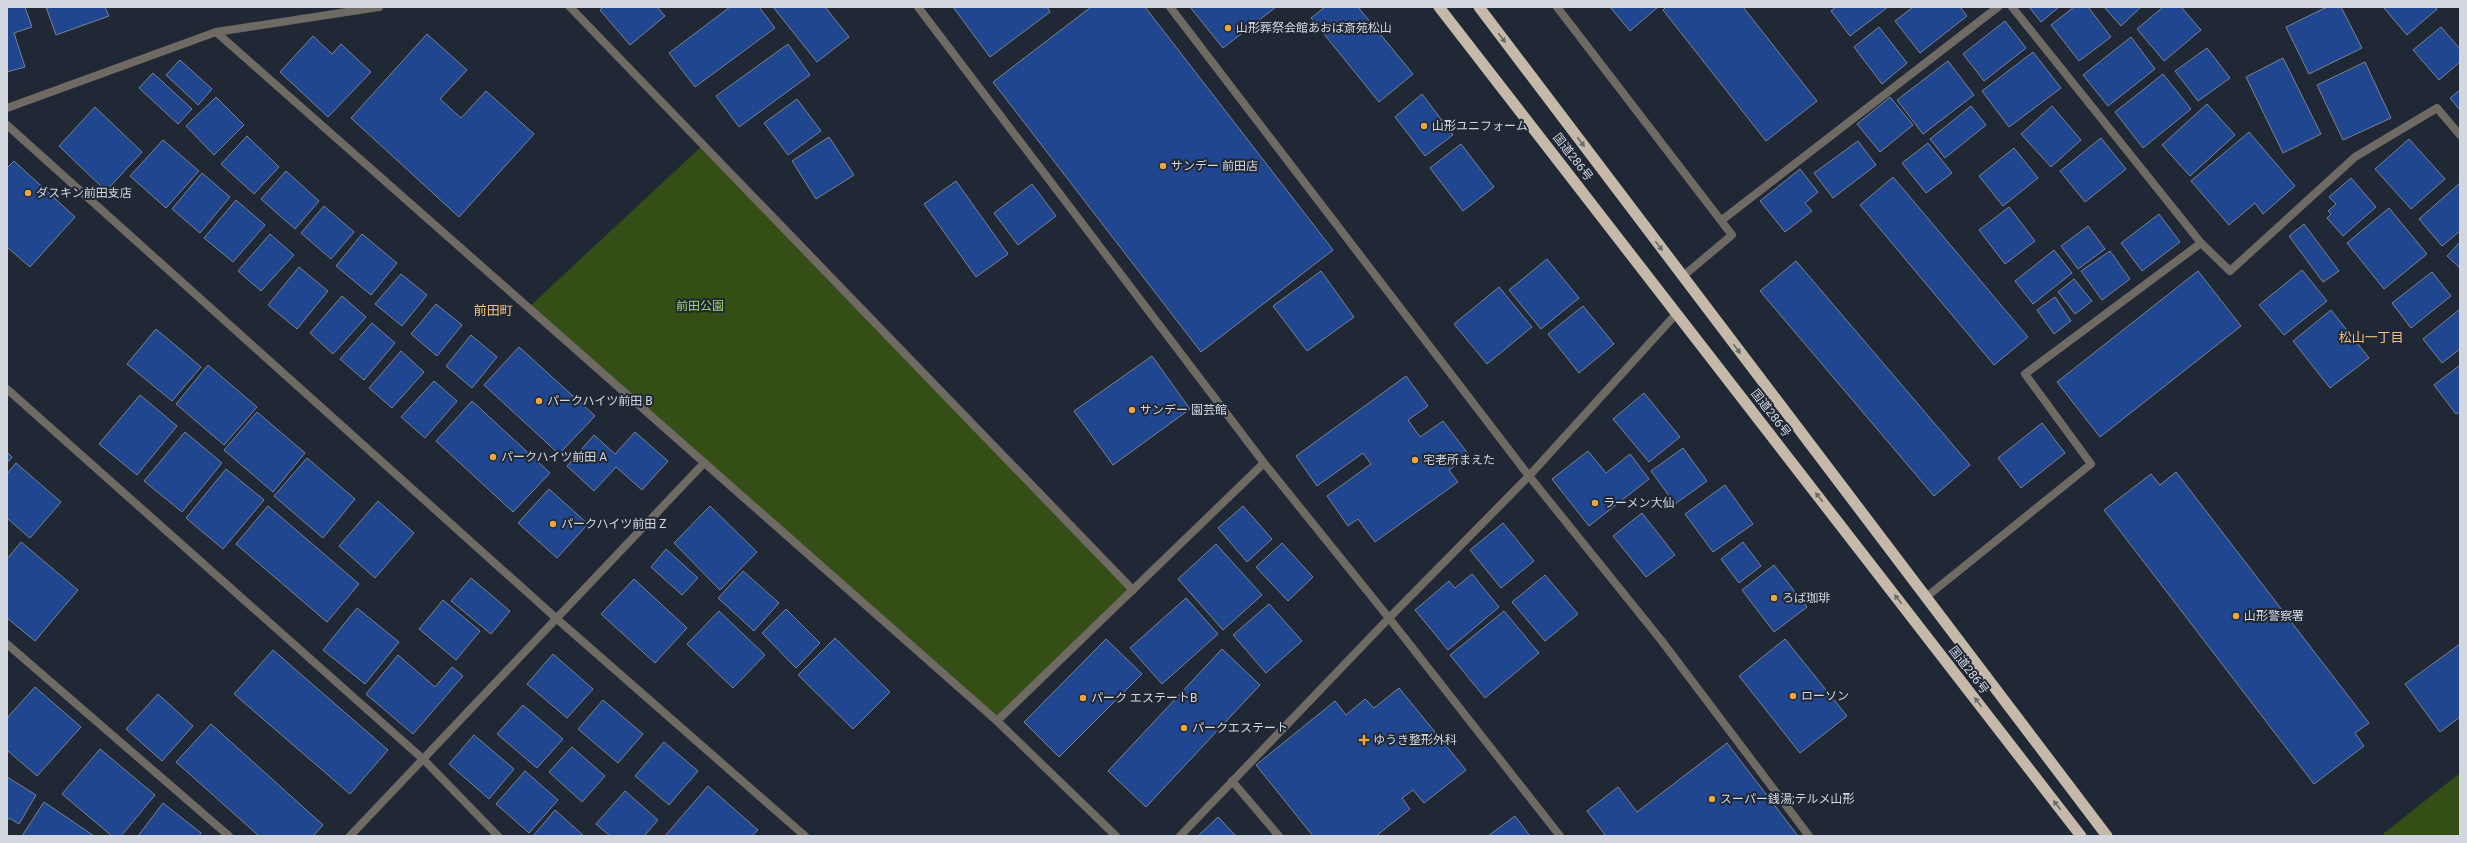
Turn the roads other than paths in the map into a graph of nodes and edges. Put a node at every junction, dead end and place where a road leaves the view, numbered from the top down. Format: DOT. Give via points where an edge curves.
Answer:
graph roads {
  1 [pos="379,7"];
  2 [pos="570,7"];
  3 [pos="918,7"];
  4 [pos="1170,7"];
  5 [pos="1439,7"];
  6 [pos="1479,7"];
  7 [pos="1557,7"];
  8 [pos="1998,7"];
  9 [pos="2012,7"];
  10 [pos="216,32"];
  11 [pos="7,108"];
  12 [pos="7,125"];
  13 [pos="2460,135"];
  14 [pos="1722,220"];
  15 [pos="2201,243"];
  16 [pos="1682,277"];
  17 [pos="1677,313"];
  18 [pos="7,389"];
  19 [pos="704,463"];
  20 [pos="1264,464"];
  21 [pos="1529,476"];
  22 [pos="1133,590"];
  23 [pos="1925,598"];
  24 [pos="1389,618"];
  25 [pos="557,619"];
  26 [pos="7,644"];
  27 [pos="997,721"];
  28 [pos="424,760"];
  29 [pos="1232,781"];
  30 [pos="229,836"];
  31 [pos="350,836"];
  32 [pos="498,836"];
  33 [pos="805,836"];
  34 [pos="1116,836"];
  35 [pos="1180,836"];
  36 [pos="1279,836"];
  37 [pos="1560,836"];
  38 [pos="1809,836"];
  39 [pos="2081,836"];
  40 [pos="2107,836"];
  1 -- 10 [label="street"];
  2 -- 22 [label="street"];
  3 -- 20 [label="street"];
  4 -- 21 [label="street"];
  5 -- 17 [label="highway, 国道286号"];
  6 -- 16 [label="highway, 国道286号, one-way"];
  7 -- 14 [label="street"];
  8 -- 14 [label="street"];
  9 -- 15 [label="street"];
  10 -- 11 [label="street"];
  10 -- 19 [label="street"];
  12 -- 25 [label="street"];
  13 -- 15 [label="street" via="2437,108 2356,157 2230,271"];
  14 -- 16 [label="street" via="1732,235"];
  15 -- 23 [label="street" via="2025,374 2091,464"];
  16 -- 23 [label="highway, 国道286号, one-way"];
  17 -- 21 [label="street"];
  39 -- 17 [label="highway, 国道286号, one-way"];
  18 -- 28 [label="street"];
  19 -- 25 [label="street"];
  19 -- 27 [label="street"];
  20 -- 22 [label="street"];
  20 -- 24 [label="street"];
  21 -- 24 [label="street"];
  21 -- 38 [label="street" via="1661,640"];
  22 -- 27 [label="street"];
  23 -- 40 [label="highway, 国道286号"];
  24 -- 29 [label="street"];
  24 -- 37 [label="street"];
  25 -- 28 [label="street"];
  25 -- 33 [label="street"];
  26 -- 30 [label="street"];
  27 -- 34 [label="street"];
  28 -- 31 [label="street"];
  28 -- 32 [label="street"];
  29 -- 35 [label="street"];
  29 -- 36 [label="street"];
}
